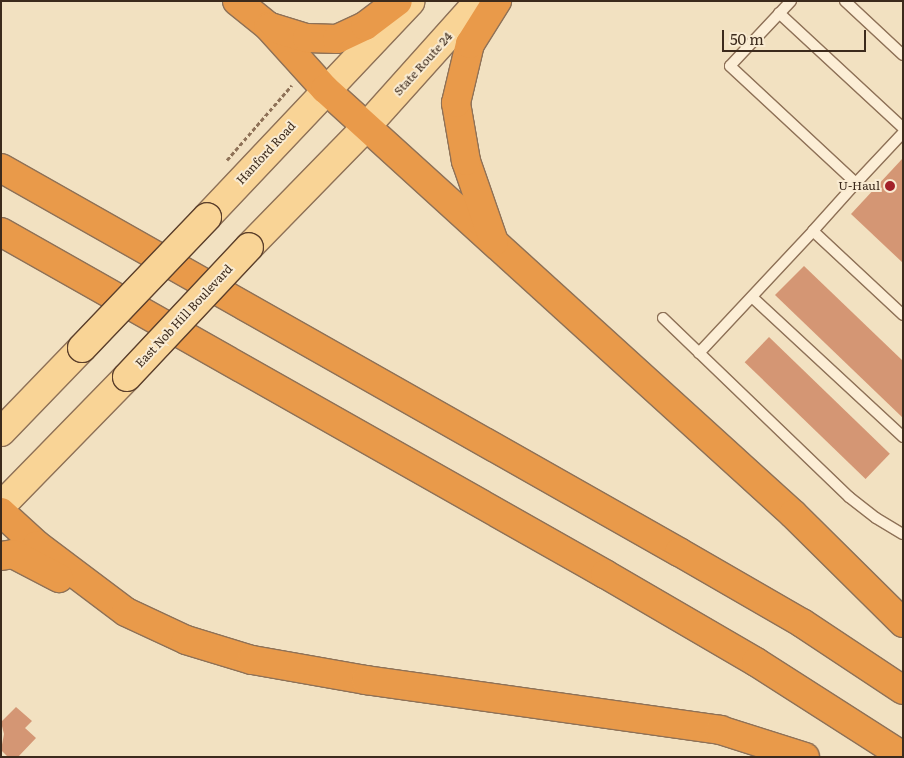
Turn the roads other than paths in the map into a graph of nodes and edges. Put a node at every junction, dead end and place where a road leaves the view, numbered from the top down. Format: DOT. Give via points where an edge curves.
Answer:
graph roads {
  1 [pos="237,1"];
  2 [pos="398,1"];
  3 [pos="411,1"];
  4 [pos="479,1"];
  5 [pos="498,1"];
  6 [pos="791,1"];
  7 [pos="845,1"];
  8 [pos="780,14"];
  9 [pos="268,26"];
  10 [pos="903,55"];
  11 [pos="325,89"];
  12 [pos="366,127"];
  13 [pos="903,128"];
  14 [pos="903,133"];
  15 [pos="1,168"];
  16 [pos="856,183"];
  17 [pos="813,231"];
  18 [pos="1,232"];
  19 [pos="495,246"];
  20 [pos="752,297"];
  21 [pos="903,315"];
  22 [pos="663,318"];
  23 [pos="699,353"];
  24 [pos="1,432"];
  25 [pos="903,437"];
  26 [pos="1,506"];
  27 [pos="1,512"];
  28 [pos="903,534"];
  29 [pos="1,556"];
  30 [pos="126,612"];
  31 [pos="903,623"];
  32 [pos="903,690"];
  33 [pos="903,756"];
  34 [pos="805,757"];
  1 -- 9 [label="highway"];
  2 -- 9 [label="highway" via="365,26 337,39 306,38"];
  3 -- 11 [label="main road"];
  4 -- 12 [label="main road, State Route 24"];
  5 -- 19 [label="highway" via="470,44 456,103 466,161"];
  6 -- 8 [label="lane"];
  7 -- 10 [label="lane"];
  8 -- 13 [label="lane"];
  8 -- 16 [label="lane" via="730,66"];
  9 -- 11 [label="highway"];
  11 -- 12 [label="highway"];
  11 -- 24 [label="main road, Hanford Road, bridge"];
  12 -- 19 [label="highway"];
  12 -- 26 [label="main road, East Nob Hill Boulevard, bridge"];
  14 -- 16 [label="lane"];
  15 -- 32 [label="highway" via="679,552 802,624"];
  16 -- 17 [label="lane"];
  17 -- 20 [label="lane"];
  17 -- 21 [label="lane"];
  18 -- 33 [label="highway" via="622,583 756,662"];
  19 -- 31 [label="highway" via="793,514"];
  20 -- 23 [label="lane"];
  20 -- 25 [label="lane"];
  22 -- 23 [label="lane"];
  23 -- 28 [label="lane" via="849,497"];
  27 -- 30 [label="highway" via="38,546"];
  29 -- 30 [label="highway" via="13,554"];
  30 -- 34 [label="highway" via="186,640 252,660 366,680 720,730"];
}
